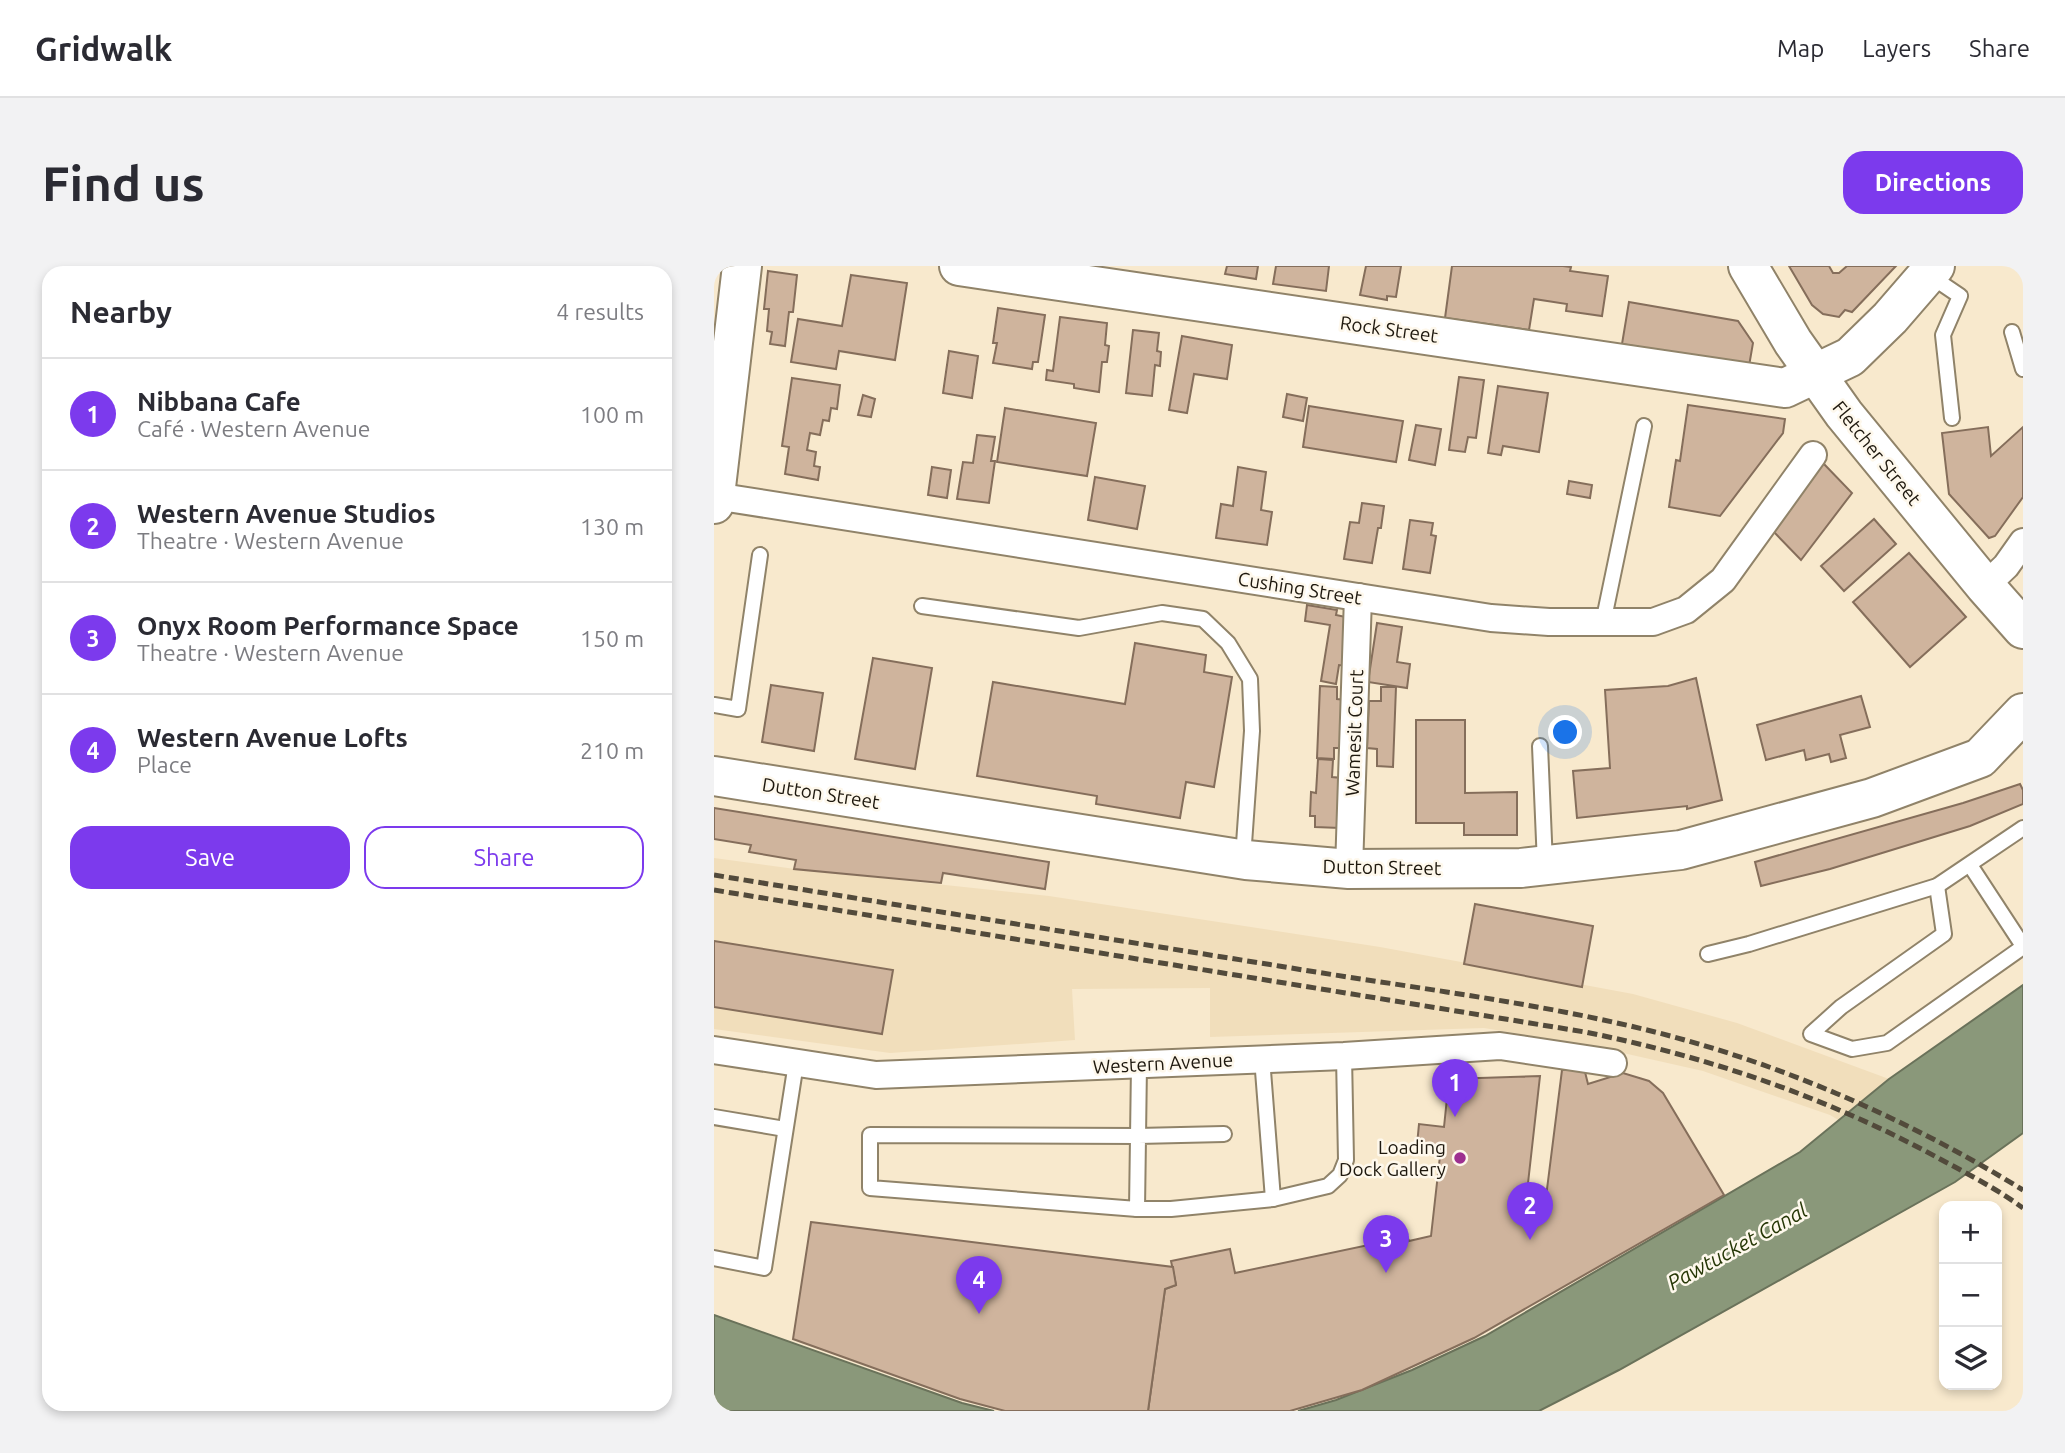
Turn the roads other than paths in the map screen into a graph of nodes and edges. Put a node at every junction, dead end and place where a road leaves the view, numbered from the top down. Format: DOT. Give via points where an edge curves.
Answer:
graph roads {
  1 [pos="742,266"];
  2 [pos="959,266"];
  3 [pos="1748,266"];
  4 [pos="1932,270"];
  5 [pos="2012,332"];
  6 [pos="2023,369"];
  7 [pos="1816,374"];
  8 [pos="722,380"];
  9 [pos="1952,418"];
  10 [pos="1644,426"];
  11 [pos="1812,455"];
  12 [pos="715,500"];
  13 [pos="2023,542"];
  14 [pos="760,555"];
  15 [pos="1985,586"];
  16 [pos="1359,597"];
  17 [pos="922,606"];
  18 [pos="1603,623"];
  19 [pos="2023,629"];
  20 [pos="714,705"];
  21 [pos="2013,728"];
  22 [pos="1540,746"];
  23 [pos="714,776"];
  24 [pos="2023,828"];
  25 [pos="1242,860"];
  26 [pos="1545,865"];
  27 [pos="1970,865"];
  28 [pos="1349,869"];
  29 [pos="1937,886"];
  30 [pos="2023,947"];
  31 [pos="1708,954"];
  32 [pos="714,1050"];
  33 [pos="1344,1056"];
  34 [pos="1262,1058"];
  35 [pos="796,1063"];
  36 [pos="1613,1063"];
  37 [pos="1139,1065"];
  38 [pos="714,1117"];
  39 [pos="785,1129"];
  40 [pos="1224,1134"];
  41 [pos="1138,1136"];
  42 [pos="1273,1199"];
  43 [pos="1138,1209"];
  44 [pos="714,1258"];
  1 -- 8 [label="street"];
  2 -- 7 [label="street, Rock Street" via="1785,388"];
  3 -- 7 [label="street, Fletcher Street"];
  4 -- 7 [label="street, Rock Street" via="1850,357"];
  4 -- 9 [label="lane" via="1960,296 1943,335"];
  5 -- 6 [label="lane"];
  7 -- 15 [label="street, Fletcher Street"];
  8 -- 12 [label="street"];
  10 -- 18 [label="lane"];
  11 -- 18 [label="street, Cushing Street" via="1723,580 1686,610 1653,622"];
  12 -- 16 [label="street, Cushing Street"];
  13 -- 15 [label="street"];
  14 -- 20 [label="lane" via="738,709"];
  15 -- 19 [label="street, Fletcher Street"];
  16 -- 18 [label="street, Cushing Street" via="1491,618"];
  16 -- 28 [label="street, Wamesit Court"];
  17 -- 25 [label="lane" via="1079,628 1162,613 1203,619 1228,643 1250,679 1252,731"];
  21 -- 26 [label="street, Dutton Street" via="1980,758 1872,798 1681,850"];
  22 -- 26 [label="lane"];
  23 -- 25 [label="street, Dutton Street"];
  24 -- 27 [label="lane"];
  25 -- 28 [label="street, Dutton Street"];
  26 -- 28 [label="street, Dutton Street"];
  27 -- 29 [label="lane"];
  27 -- 30 [label="lane"];
  29 -- 30 [label="lane" via="1944,934 1841,1007 1811,1034 1852,1049 1886,1042"];
  29 -- 31 [label="lane"];
  32 -- 35 [label="street, Western Avenue"];
  33 -- 34 [label="street, Western Avenue"];
  33 -- 36 [label="street, Western Avenue" via="1500,1046"];
  33 -- 42 [label="lane" via="1346,1160 1340,1175 1328,1186"];
  34 -- 37 [label="street, Western Avenue"];
  34 -- 42 [label="lane"];
  35 -- 37 [label="street, Western Avenue" via="876,1075"];
  35 -- 39 [label="lane"];
  37 -- 41 [label="lane"];
  38 -- 39 [label="lane"];
  39 -- 44 [label="lane" via="764,1268"];
  40 -- 41 [label="lane"];
  41 -- 43 [label="lane"];
  41 -- 43 [label="lane" via="870,1135 870,1188"];
  42 -- 43 [label="lane"];
}
